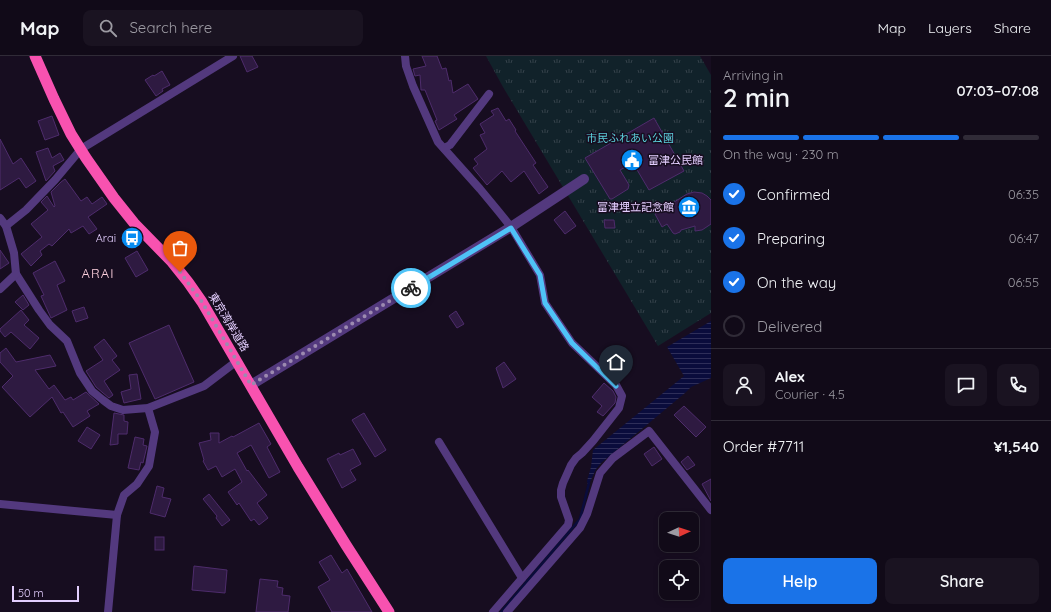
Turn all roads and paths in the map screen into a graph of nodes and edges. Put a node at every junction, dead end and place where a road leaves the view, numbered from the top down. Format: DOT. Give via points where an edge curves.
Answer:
graph roads {
  1 [pos="35,56"];
  2 [pos="233,56"];
  3 [pos="405,56"];
  4 [pos="489,94"];
  5 [pos="444,148"];
  6 [pos="81,149"];
  7 [pos="584,179"];
  8 [pos="0,218"];
  9 [pos="6,226"];
  10 [pos="511,228"];
  11 [pos="16,274"];
  12 [pos="0,289"];
  13 [pos="237,361"];
  14 [pos="251,385"];
  15 [pos="148,408"];
  16 [pos="439,442"];
  17 [pos="0,504"];
  18 [pos="711,510"];
  19 [pos="117,515"];
  20 [pos="522,578"];
  21 [pos="108,612"];
  22 [pos="389,612"];
  23 [pos="493,612"];
  24 [pos="507,612"];
  1 -- 6 [label="highway, 東京湾岸道路" via="71,134"];
  2 -- 6 [label="street"];
  3 -- 5 [label="street" via="413,86 438,142"];
  4 -- 5 [label="street" via="450,145"];
  5 -- 10 [label="street"];
  6 -- 9 [label="street" via="26,210"];
  6 -- 13 [label="highway, 東京湾岸道路" via="134,223 188,282"];
  7 -- 10 [label="street"];
  8 -- 9 [label="street"];
  9 -- 11 [label="street" via="14,253"];
  10 -- 14 [label="street"];
  10 -- 20 [label="street" via="540,275 545,303 572,343 616,386 622,396 619,408 590,445 576,458 563,483 561,497 569,520 568,525"];
  11 -- 12 [label="street"];
  11 -- 15 [label="street" via="50,325 67,341 80,373 92,391 111,406 123,410"];
  13 -- 14 [label="highway, 東京湾岸道路"];
  13 -- 15 [label="street" via="204,386"];
  14 -- 22 [label="highway, 東京湾岸道路" via="298,467"];
  15 -- 19 [label="street" via="155,432 149,466 124,496"];
  16 -- 20 [label="street"];
  17 -- 19 [label="street"];
  18 -- 24 [label="street" via="649,431 613,458 600,473 580,528"];
  19 -- 21 [label="street"];
  20 -- 23 [label="street"];
}
